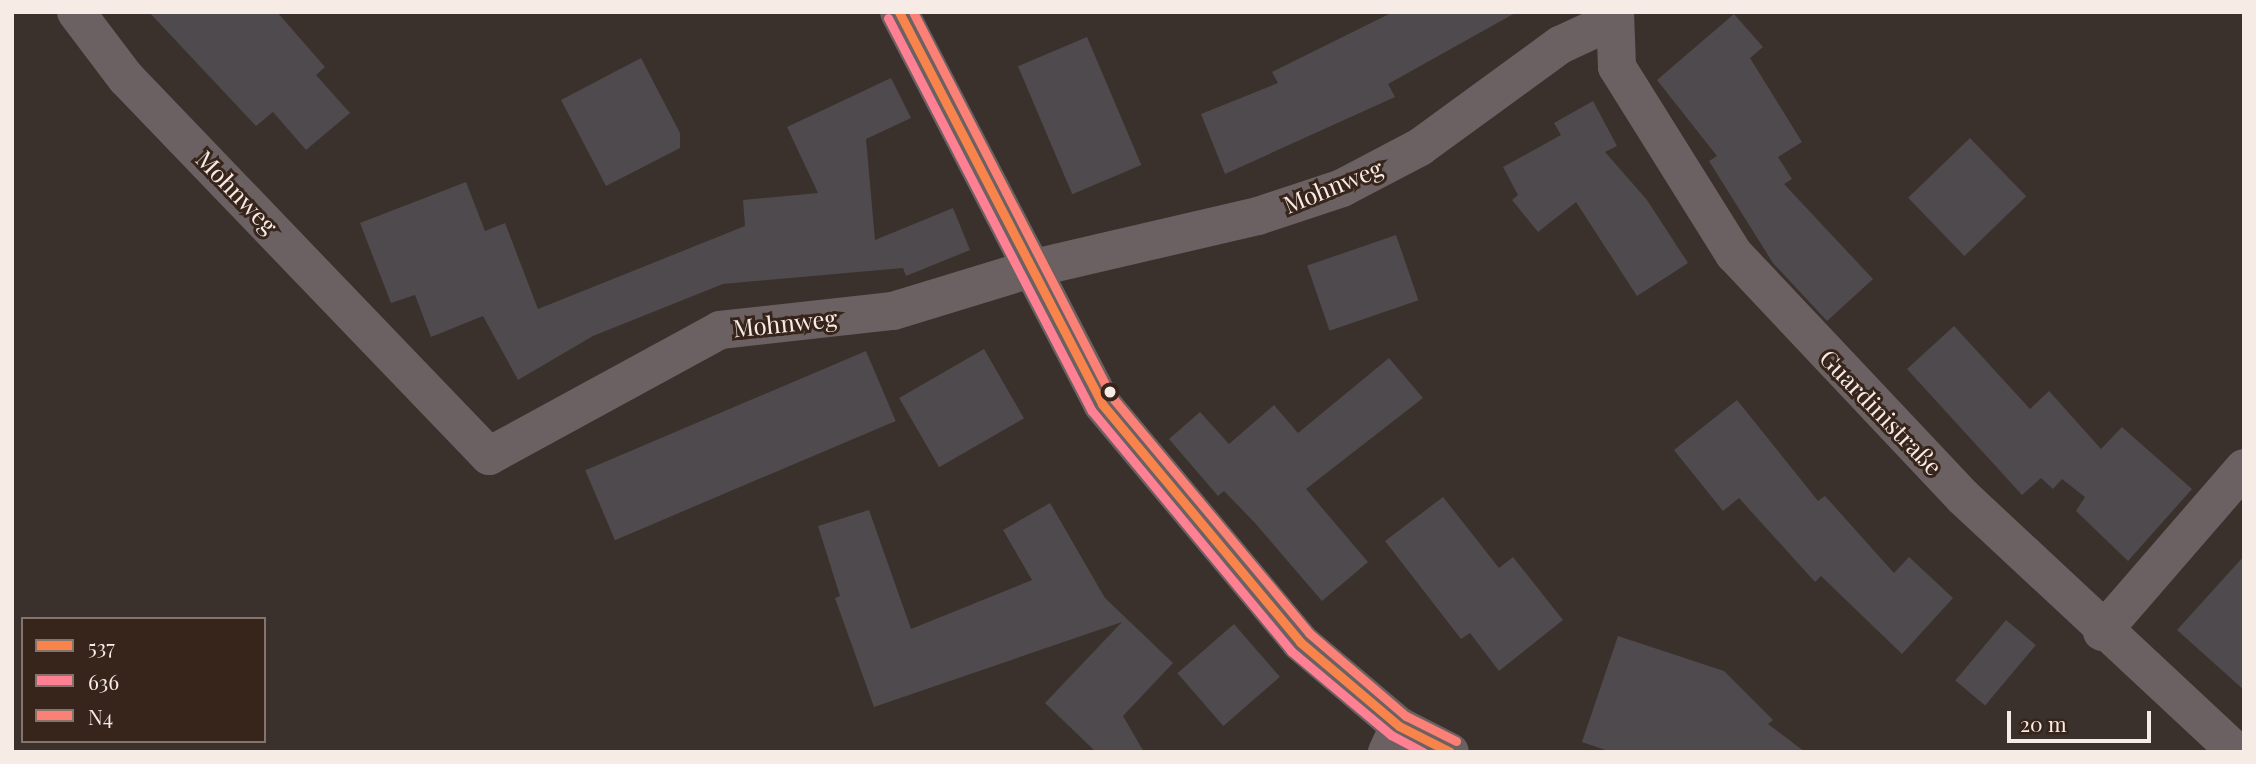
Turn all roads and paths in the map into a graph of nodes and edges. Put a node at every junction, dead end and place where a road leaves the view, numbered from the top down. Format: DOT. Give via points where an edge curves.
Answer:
graph roads {
  1 [pos="76,12"];
  2 [pos="899,12"];
  3 [pos="1614,17"];
  4 [pos="1030,269"];
  5 [pos="2244,468"];
  6 [pos="2102,632"];
  7 [pos="1393,739"];
  8 [pos="1450,752"];
  9 [pos="2236,752"];
  1 -- 4 [label="street, Mohnweg" via="126,78 489,456 720,330 893,311"];
  2 -- 4 [label="street"];
  3 -- 4 [label="street, Mohnweg" via="1560,45 1420,148 1342,188 1258,216"];
  3 -- 6 [label="street, Guardinistraße" via="1618,66 1734,254 1953,488"];
  4 -- 7 [label="street" via="1102,404 1300,642"];
  5 -- 6 [label="street"];
  6 -- 9 [label="street, Guardinistraße"];
  7 -- 8 [label="street"];
}
